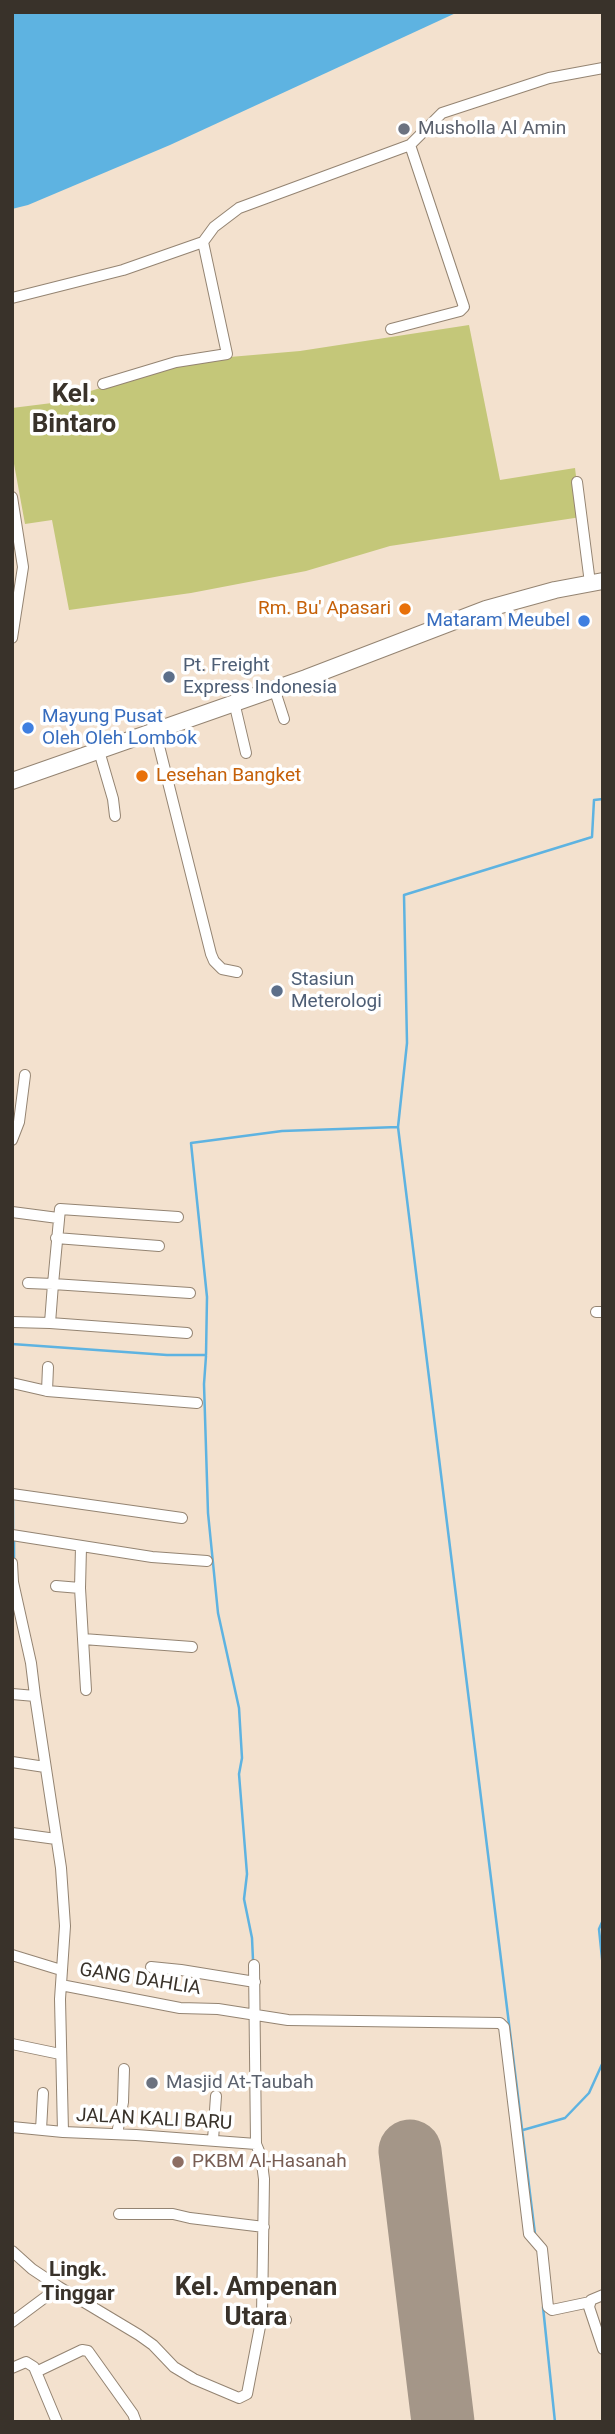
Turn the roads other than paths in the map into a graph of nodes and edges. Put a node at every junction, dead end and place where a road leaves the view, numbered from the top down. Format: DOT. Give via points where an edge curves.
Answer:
graph roads {
  1 [pos="603,68"];
  2 [pos="410,145"];
  3 [pos="203,242"];
  4 [pos="12,298"];
  5 [pos="391,329"];
  6 [pos="103,384"];
  7 [pos="577,482"];
  8 [pos="12,497"];
  9 [pos="596,582"];
  10 [pos="12,636"];
  11 [pos="274,688"];
  12 [pos="234,702"];
  13 [pos="284,719"];
  14 [pos="155,730"];
  15 [pos="99,751"];
  16 [pos="246,753"];
  17 [pos="12,781"];
  18 [pos="115,816"];
  19 [pos="237,972"];
  20 [pos="25,1075"];
  21 [pos="12,1140"];
  22 [pos="12,1212"];
  23 [pos="178,1217"];
  24 [pos="58,1218"];
  25 [pos="56,1238"];
  26 [pos="159,1246"];
  27 [pos="28,1283"];
  28 [pos="52,1284"];
  29 [pos="190,1293"];
  30 [pos="12,1322"];
  31 [pos="50,1323"];
  32 [pos="187,1333"];
  33 [pos="48,1367"];
  34 [pos="13,1384"];
  35 [pos="47,1391"];
  36 [pos="197,1403"];
  37 [pos="12,1494"];
  38 [pos="182,1518"];
  39 [pos="12,1535"];
  40 [pos="81,1546"];
  41 [pos="207,1560"];
  42 [pos="12,1563"];
  43 [pos="13,1582"];
  44 [pos="56,1586"];
  45 [pos="80,1588"];
  46 [pos="83,1639"];
  47 [pos="192,1647"];
  48 [pos="86,1690"];
  49 [pos="12,1694"];
  50 [pos="35,1696"];
  51 [pos="12,1762"];
  52 [pos="45,1767"];
  53 [pos="12,1833"];
  54 [pos="56,1839"];
  55 [pos="12,1955"];
  56 [pos="254,1965"];
  57 [pos="150,1967"];
  58 [pos="61,1970"];
  59 [pos="255,1982"];
  60 [pos="61,1984"];
  61 [pos="256,2014"];
  62 [pos="12,2044"];
  63 [pos="60,2054"];
  64 [pos="124,2069"];
  65 [pos="43,2093"];
  66 [pos="216,2096"];
  67 [pos="12,2127"];
  68 [pos="41,2130"];
  69 [pos="63,2133"];
  70 [pos="117,2134"];
  71 [pos="213,2140"];
  72 [pos="256,2144"];
  73 [pos="119,2214"];
  74 [pos="264,2227"];
  75 [pos="12,2251"];
  76 [pos="58,2287"];
  77 [pos="603,2295"];
  78 [pos="590,2302"];
  79 [pos="14,2316"];
  80 [pos="262,2316"];
  81 [pos="286,2320"];
  82 [pos="603,2349"];
  83 [pos="12,2368"];
  84 [pos="36,2372"];
  85 [pos="57,2422"];
  86 [pos="136,2422"];
  1 -- 2 [label="street" via="549,78 442,113"];
  2 -- 3 [label="street" via="239,208"];
  2 -- 5 [label="street" via="464,307"];
  3 -- 4 [label="street" via="123,270"];
  3 -- 6 [label="street" via="227,354 176,362"];
  7 -- 9 [label="street"];
  8 -- 10 [label="street" via="23,567"];
  9 -- 11 [label="highway" via="486,609"];
  11 -- 12 [label="highway"];
  11 -- 13 [label="street"];
  12 -- 14 [label="highway"];
  12 -- 16 [label="street"];
  14 -- 15 [label="highway"];
  14 -- 19 [label="street" via="211,954 222,969"];
  15 -- 17 [label="highway"];
  15 -- 18 [label="street"];
  20 -- 21 [label="street"];
  22 -- 24 [label="street"];
  23 -- 24 [label="street" via="63,1208"];
  24 -- 25 [label="street"];
  25 -- 26 [label="street"];
  25 -- 28 [label="street"];
  27 -- 28 [label="street"];
  28 -- 29 [label="street"];
  28 -- 31 [label="street"];
  30 -- 31 [label="street"];
  31 -- 32 [label="street"];
  33 -- 35 [label="street"];
  34 -- 35 [label="street"];
  35 -- 36 [label="street"];
  37 -- 38 [label="street"];
  39 -- 40 [label="street"];
  40 -- 41 [label="street"];
  40 -- 45 [label="street"];
  42 -- 43 [label="street"];
  43 -- 50 [label="street"];
  44 -- 45 [label="street"];
  45 -- 46 [label="street"];
  46 -- 47 [label="street"];
  46 -- 48 [label="street"];
  49 -- 50 [label="street"];
  50 -- 52 [label="street"];
  51 -- 52 [label="street"];
  52 -- 54 [label="street"];
  53 -- 54 [label="street"];
  54 -- 58 [label="street" via="65,1926"];
  55 -- 58 [label="street"];
  56 -- 59 [label="street"];
  57 -- 59 [label="street"];
  58 -- 60 [label="street"];
  59 -- 61 [label="street"];
  60 -- 61 [label="street, GANG DAHLIA" via="180,2008"];
  60 -- 63 [label="street"];
  61 -- 72 [label="street"];
  61 -- 78 [label="street, GANG DAHLIA" via="288,2020 503,2025 529,2234 542,2249 548,2309"];
  62 -- 63 [label="street"];
  63 -- 69 [label="street"];
  64 -- 70 [label="street"];
  65 -- 68 [label="street"];
  66 -- 71 [label="street"];
  67 -- 68 [label="street, JALAN KALI BARU"];
  68 -- 69 [label="street, JALAN KALI BARU"];
  69 -- 70 [label="street, JALAN KALI BARU"];
  70 -- 71 [label="street, JALAN KALI BARU"];
  71 -- 72 [label="street, JALAN KALI BARU"];
  72 -- 74 [label="street, JALAN KALI BARU" via="264,2179"];
  73 -- 74 [label="street" via="165,2213"];
  74 -- 80 [label="street, JALAN KALI BARU"];
  75 -- 76 [label="street"];
  76 -- 79 [label="street"];
  76 -- 80 [label="street, JALAN KALI BARU" via="139,2334 174,2367 239,2398 249,2390"];
  77 -- 78 [label="street"];
  78 -- 82 [label="street"];
  80 -- 81 [label="street"];
  83 -- 84 [label="street" via="26,2362"];
  84 -- 85 [label="street"];
  84 -- 86 [label="street" via="88,2351"];
}
